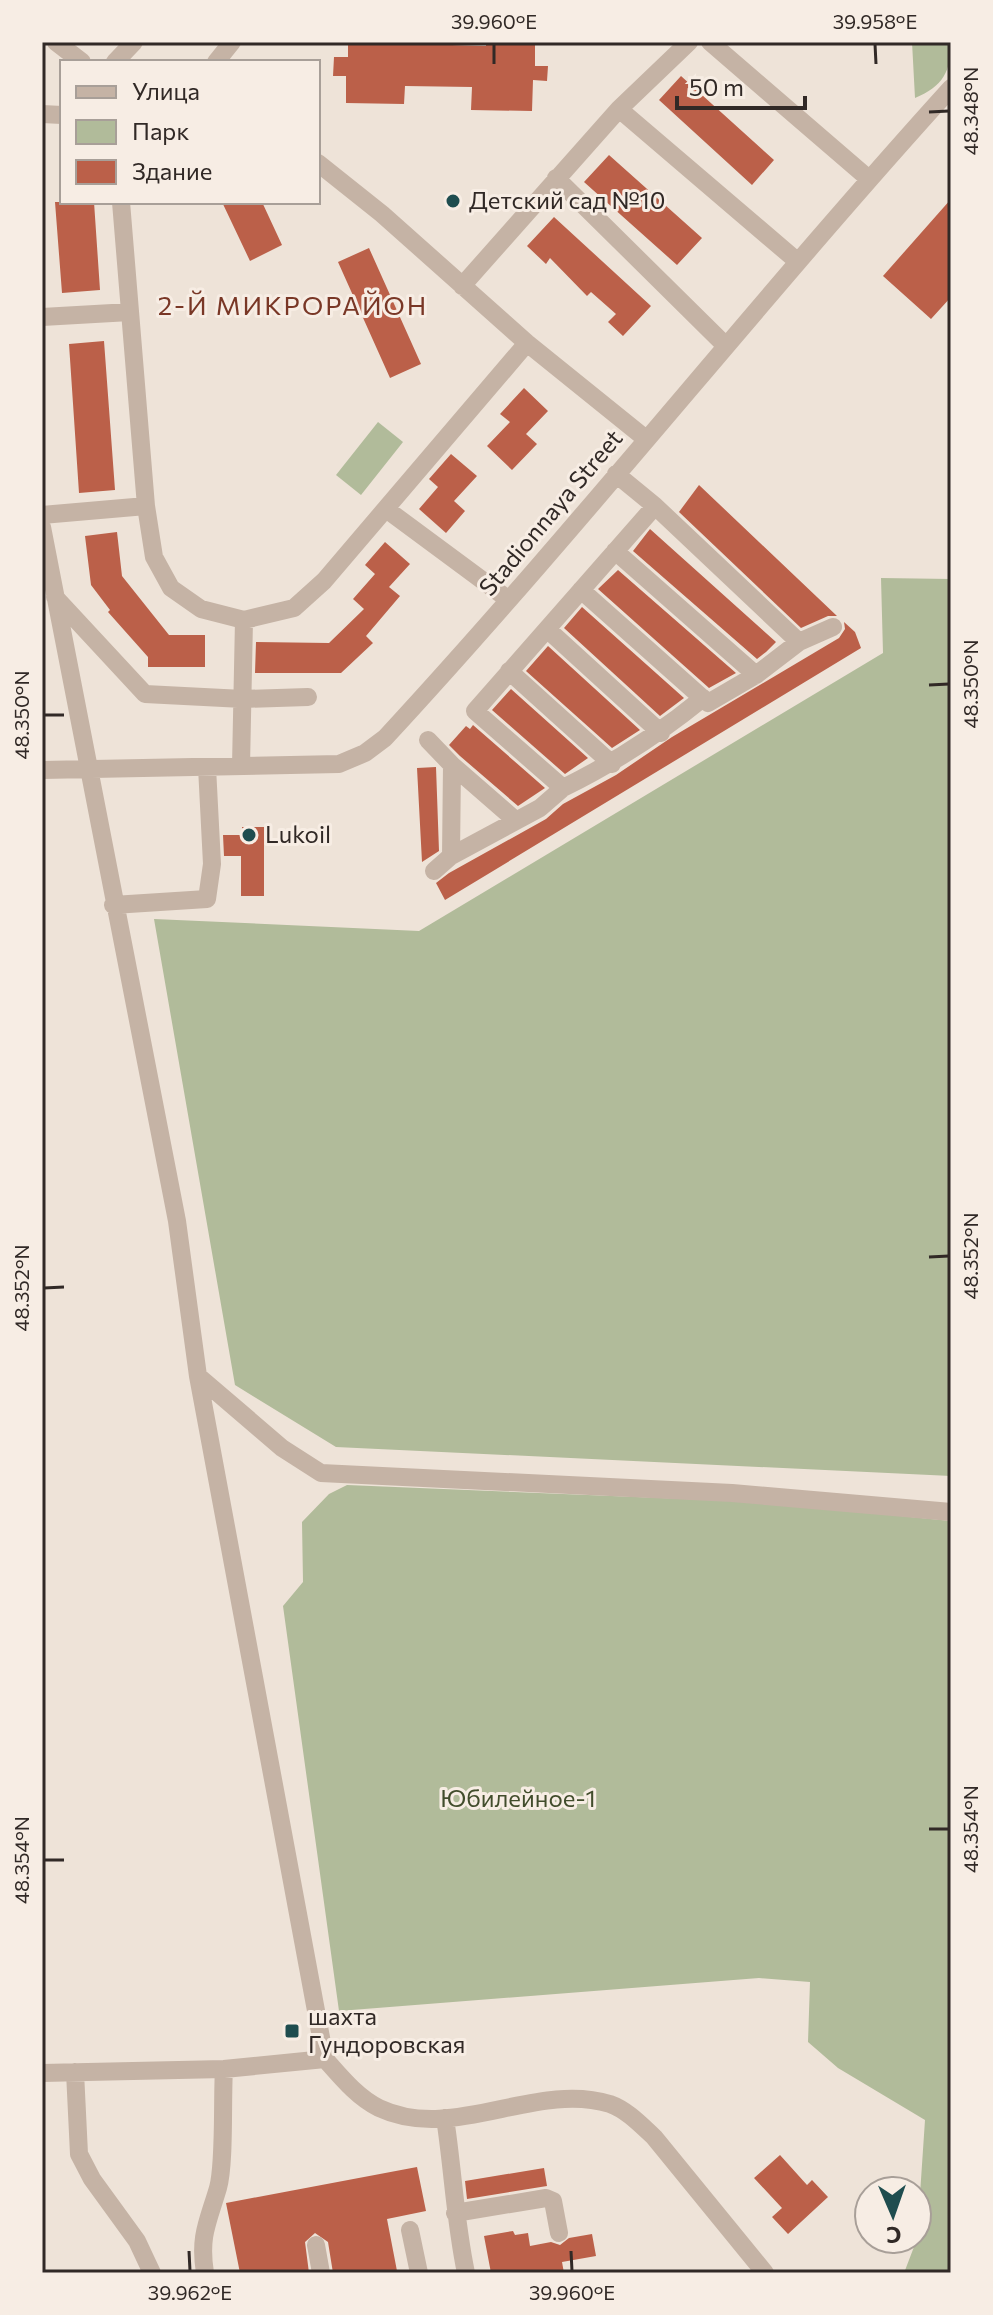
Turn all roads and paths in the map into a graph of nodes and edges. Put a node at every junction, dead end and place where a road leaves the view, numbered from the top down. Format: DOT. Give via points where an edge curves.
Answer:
graph roads {
  1 [pos="56,42"];
  2 [pos="134,42"];
  3 [pos="232,42"];
  4 [pos="689,42"];
  5 [pos="710,42"];
  6 [pos="79,60"];
  7 [pos="117,60"];
  8 [pos="218,60"];
  9 [pos="951,88"];
  10 [pos="619,109"];
  11 [pos="320,165"];
  12 [pos="556,178"];
  13 [pos="869,179"];
  14 [pos="121,204"];
  15 [pos="797,261"];
  16 [pos="462,286"];
  17 [pos="130,312"];
  18 [pos="42,317"];
  19 [pos="527,343"];
  20 [pos="726,346"];
  21 [pos="646,439"];
  22 [pos="616,474"];
  23 [pos="146,506"];
  24 [pos="655,506"];
  25 [pos="386,509"];
  26 [pos="42,515"];
  27 [pos="42,527"];
  28 [pos="615,551"];
  29 [pos="581,590"];
  30 [pos="55,597"];
  31 [pos="509,600"];
  32 [pos="244,620"];
  33 [pos="833,627"];
  34 [pos="547,629"];
  35 [pos="799,642"];
  36 [pos="509,671"];
  37 [pos="756,675"];
  38 [pos="308,697"];
  39 [pos="703,698"];
  40 [pos="243,699"];
  41 [pos="661,733"];
  42 [pos="428,740"];
  43 [pos="612,764"];
  44 [pos="452,765"];
  45 [pos="241,766"];
  46 [pos="207,767"];
  47 [pos="87,769"];
  48 [pos="42,770"];
  49 [pos="563,788"];
  50 [pos="514,819"];
  51 [pos="451,856"];
  52 [pos="434,871"];
  53 [pos="113,905"];
  54 [pos="198,1376"];
  55 [pos="951,1512"];
  56 [pos="325,2059"];
  57 [pos="224,2069"];
  58 [pos="75,2072"];
  59 [pos="42,2073"];
  60 [pos="445,2118"];
  61 [pos="455,2213"];
  62 [pos="410,2230"];
  63 [pos="559,2233"];
  64 [pos="316,2245"];
  65 [pos="152,2273"];
  66 [pos="205,2273"];
  67 [pos="321,2273"];
  68 [pos="419,2273"];
  69 [pos="466,2273"];
  70 [pos="765,2273"];
  1 -- 6 [label="street"];
  2 -- 7 [label="street"];
  3 -- 8 [label="street"];
  4 -- 10 [label="street"];
  5 -- 13 [label="street"];
  9 -- 13 [label="street, Stadionnaya Street"];
  10 -- 12 [label="street"];
  10 -- 15 [label="street"];
  11 -- 16 [label="street"];
  12 -- 16 [label="street"];
  12 -- 20 [label="street"];
  13 -- 15 [label="street, Stadionnaya Street"];
  14 -- 17 [label="street"];
  15 -- 20 [label="street, Stadionnaya Street"];
  16 -- 19 [label="street"];
  17 -- 18 [label="street"];
  17 -- 23 [label="street"];
  19 -- 21 [label="street"];
  19 -- 25 [label="street"];
  20 -- 21 [label="street, Stadionnaya Street"];
  21 -- 22 [label="street, Stadionnaya Street"];
  22 -- 24 [label="street"];
  22 -- 31 [label="street, Stadionnaya Street"];
  23 -- 26 [label="street"];
  23 -- 32 [label="street" via="154,557 171,588 201,609"];
  24 -- 28 [label="street"];
  24 -- 35 [label="street"];
  25 -- 31 [label="street"];
  25 -- 32 [label="street" via="294,608"];
  27 -- 30 [label="street"];
  28 -- 29 [label="street"];
  28 -- 37 [label="street"];
  29 -- 34 [label="street"];
  29 -- 39 [label="street"];
  30 -- 40 [label="street" via="145,694"];
  30 -- 47 [label="street"];
  31 -- 45 [label="street, Stadionnaya Street" via="385,738 365,753 339,764"];
  32 -- 40 [label="street"];
  33 -- 35 [label="street"];
  34 -- 36 [label="street"];
  34 -- 41 [label="street"];
  35 -- 37 [label="street"];
  36 -- 43 [label="street"];
  36 -- 49 [label="street" via="475,711"];
  37 -- 39 [label="street" via="708,703"];
  38 -- 40 [label="street"];
  39 -- 41 [label="street"];
  40 -- 45 [label="street"];
  41 -- 43 [label="street"];
  42 -- 44 [label="street"];
  43 -- 49 [label="street"];
  44 -- 50 [label="street"];
  44 -- 51 [label="street"];
  45 -- 46 [label="street, Stadionnaya Street"];
  46 -- 47 [label="street, Stadionnaya Street"];
  46 -- 53 [label="street" via="212,864 207,899"];
  47 -- 48 [label="street, Stadionnaya Street"];
  47 -- 53 [label="street"];
  49 -- 50 [label="street" via="540,808"];
  50 -- 51 [label="street"];
  51 -- 52 [label="street"];
  53 -- 54 [label="street" via="177,1221"];
  54 -- 55 [label="street" via="282,1448 321,1473 732,1493"];
  54 -- 56 [label="street"];
  56 -- 57 [label="street"];
  56 -- 60 [label="street" via="354,2092 379,2108"];
  57 -- 58 [label="street"];
  57 -- 66 [label="street" via="219,2187 200,2247"];
  58 -- 59 [label="street"];
  58 -- 65 [label="street" via="79,2154"];
  60 -- 61 [label="street"];
  60 -- 70 [label="street" via="570,2100 610,2104 654,2137"];
  61 -- 63 [label="street" via="546,2198 553,2201"];
  61 -- 69 [label="street"];
  62 -- 68 [label="street"];
  64 -- 67 [label="street"];
}
